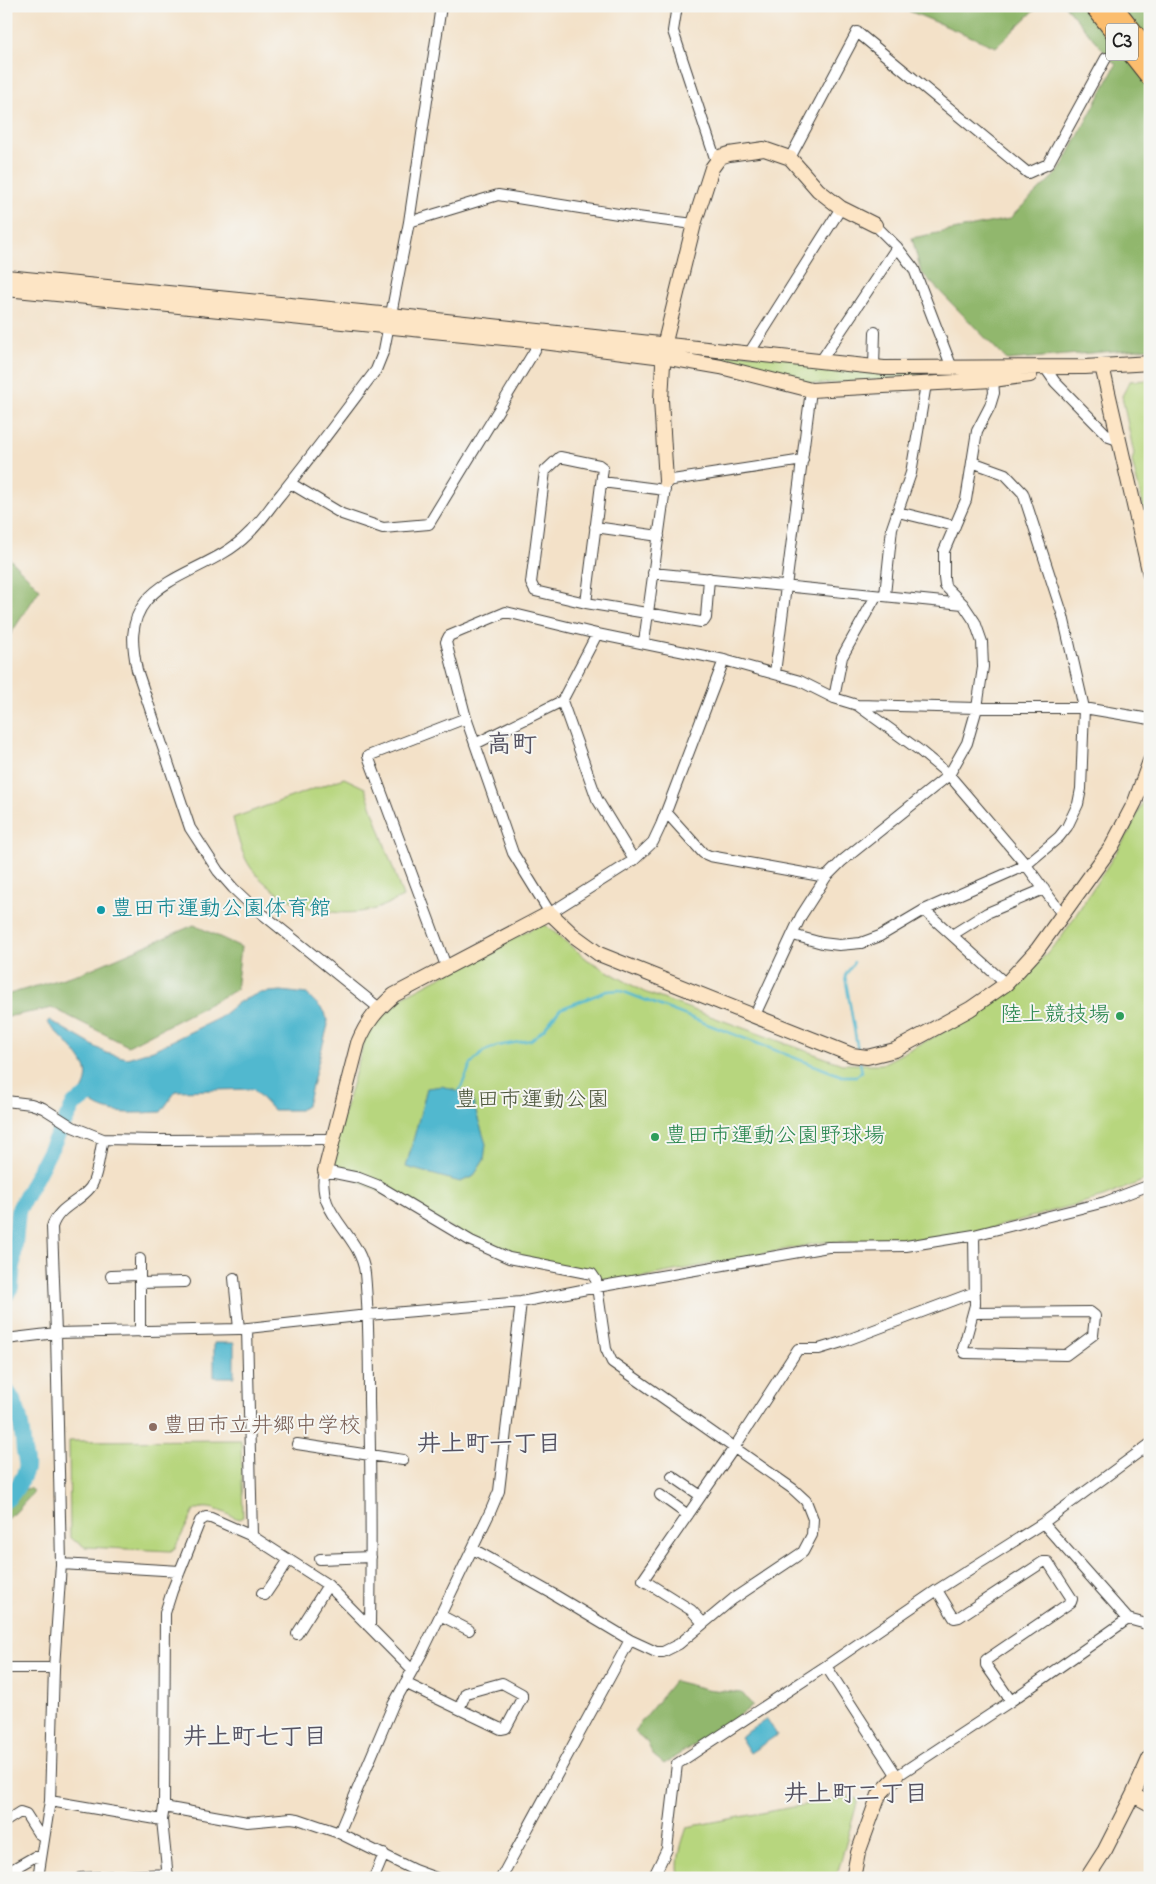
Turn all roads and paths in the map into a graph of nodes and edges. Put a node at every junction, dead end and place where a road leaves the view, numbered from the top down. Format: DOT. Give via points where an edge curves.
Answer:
graph roads {
  1 [pos="441,6"];
  2 [pos="677,6"];
  3 [pos="1094,6"];
  4 [pos="1113,6"];
  5 [pos="1150,53"];
  6 [pos="1106,58"];
  7 [pos="1150,77"];
  8 [pos="790,158"];
  9 [pos="716,161"];
  10 [pos="841,208"];
  11 [pos="409,222"];
  12 [pos="694,224"];
  13 [pos="875,225"];
  14 [pos="897,247"];
  15 [pos="6,277"];
  16 [pos="6,289"];
  17 [pos="390,321"];
  18 [pos="875,332"];
  19 [pos="536,341"];
  20 [pos="664,351"];
  21 [pos="748,355"];
  22 [pos="820,362"];
  23 [pos="1150,363"];
  24 [pos="1102,366"];
  25 [pos="874,367"];
  26 [pos="952,368"];
  27 [pos="1085,368"];
  28 [pos="1048,372"];
  29 [pos="993,380"];
  30 [pos="926,384"];
  31 [pos="811,390"];
  32 [pos="1118,440"];
  33 [pos="803,460"];
  34 [pos="972,462"];
  35 [pos="602,482"];
  36 [pos="290,483"];
  37 [pos="665,485"];
  38 [pos="898,512"];
  39 [pos="955,526"];
  40 [pos="595,527"];
  41 [pos="659,536"];
  42 [pos="653,573"];
  43 [pos="1150,575"];
  44 [pos="709,578"];
  45 [pos="786,586"];
  46 [pos="881,595"];
  47 [pos="586,603"];
  48 [pos="963,604"];
  49 [pos="647,614"];
  50 [pos="597,634"];
  51 [pos="644,642"];
  52 [pos="724,660"];
  53 [pos="775,673"];
  54 [pos="834,698"];
  55 [pos="562,701"];
  56 [pos="857,705"];
  57 [pos="977,708"];
  58 [pos="1084,708"];
  59 [pos="466,718"];
  60 [pos="1150,719"];
  61 [pos="474,744"];
  62 [pos="1150,761"];
  63 [pos="949,775"];
  64 [pos="666,812"];
  65 [pos="634,860"];
  66 [pos="1026,865"];
  67 [pos="826,877"];
  68 [pos="1044,889"];
  69 [pos="924,910"];
  70 [pos="550,913"];
  71 [pos="1062,914"];
  72 [pos="792,935"];
  73 [pos="952,935"];
  74 [pos="446,966"];
  75 [pos="1006,984"];
  76 [pos="379,1008"];
  77 [pos="754,1017"];
  78 [pos="6,1101"];
  79 [pos="103,1138"];
  80 [pos="333,1139"];
  81 [pos="325,1171"];
  82 [pos="1150,1185"];
  83 [pos="974,1235"];
  84 [pos="140,1258"];
  85 [pos="111,1276"];
  86 [pos="234,1278"];
  87 [pos="139,1279"];
  88 [pos="185,1282"];
  89 [pos="597,1287"];
  90 [pos="975,1292"];
  91 [pos="521,1302"];
  92 [pos="974,1313"];
  93 [pos="368,1315"];
  94 [pos="243,1329"];
  95 [pos="140,1332"];
  96 [pos="56,1333"];
  97 [pos="6,1339"];
  98 [pos="297,1444"];
  99 [pos="1150,1444"];
  100 [pos="734,1448"];
  101 [pos="370,1454"];
  102 [pos="403,1460"];
  103 [pos="672,1476"];
  104 [pos="660,1495"];
  105 [pos="701,1496"];
  106 [pos="688,1515"];
  107 [pos="1043,1523"];
  108 [pos="252,1536"];
  109 [pos="473,1549"];
  110 [pos="371,1557"];
  111 [pos="320,1559"];
  112 [pos="288,1560"];
  113 [pos="60,1564"];
  114 [pos="180,1571"];
  115 [pos="328,1585"];
  116 [pos="937,1590"];
  117 [pos="262,1593"];
  118 [pos="440,1615"];
  119 [pos="1128,1619"];
  120 [pos="703,1623"];
  121 [pos="1150,1625"];
  122 [pos="370,1626"];
  123 [pos="469,1630"];
  124 [pos="297,1634"];
  125 [pos="630,1640"];
  126 [pos="826,1666"];
  127 [pos="6,1668"];
  128 [pos="54,1668"];
  129 [pos="412,1670"];
  130 [pos="405,1683"];
  131 [pos="1010,1702"];
  132 [pos="459,1709"];
  133 [pos="1150,1757"];
  134 [pos="897,1776"];
  135 [pos="1133,1795"];
  136 [pos="50,1801"];
  137 [pos="1150,1804"];
  138 [pos="164,1807"];
  139 [pos="6,1820"];
  140 [pos="162,1820"];
  141 [pos="339,1833"];
  142 [pos="44,1836"];
  143 [pos="384,1854"];
  144 [pos="41,1858"];
  145 [pos="6,1873"];
  146 [pos="168,1876"];
  147 [pos="38,1878"];
  148 [pos="80,1878"];
  149 [pos="374,1878"];
  150 [pos="436,1878"];
  151 [pos="501,1878"];
  152 [pos="653,1878"];
  153 [pos="853,1878"];
  154 [pos="1087,1878"];
  1 -- 11 [label="street"];
  2 -- 9 [label="street" via="673,30"];
  3 -- 7 [label="highway, C3"];
  4 -- 5 [label="highway, C3"];
  6 -- 8 [label="street" via="1048,164 1028,173 857,32"];
  8 -- 9 [label="street" via="764,149 729,154"];
  8 -- 10 [label="street" via="818,190"];
  9 -- 12 [label="street"];
  10 -- 13 [label="street"];
  10 -- 21 [label="street"];
  11 -- 12 [label="street" via="498,195"];
  11 -- 17 [label="street"];
  12 -- 20 [label="street"];
  13 -- 14 [label="street"];
  14 -- 22 [label="street"];
  14 -- 26 [label="street" via="914,269"];
  15 -- 17 [label="street"];
  16 -- 17 [label="street"];
  17 -- 19 [label="street"];
  17 -- 20 [label="street"];
  17 -- 36 [label="street" via="376,370"];
  18 -- 25 [label="street"];
  19 -- 20 [label="street"];
  19 -- 36 [label="street" via="535,350 429,524 383,528 342,514"];
  20 -- 21 [label="street"];
  20 -- 31 [label="street"];
  20 -- 37 [label="street" via="661,400"];
  21 -- 22 [label="street"];
  22 -- 25 [label="street"];
  23 -- 24 [label="street"];
  24 -- 27 [label="street"];
  24 -- 32 [label="street"];
  25 -- 26 [label="street"];
  26 -- 27 [label="street"];
  27 -- 28 [label="street"];
  28 -- 29 [label="street"];
  28 -- 32 [label="street" via="1109,436"];
  29 -- 30 [label="street"];
  29 -- 34 [label="street" via="994,393 977,431"];
  30 -- 31 [label="street"];
  30 -- 38 [label="street" via="912,473"];
  31 -- 33 [label="street"];
  32 -- 43 [label="street"];
  33 -- 37 [label="street"];
  33 -- 45 [label="street"];
  34 -- 39 [label="street" via="966,500"];
  34 -- 58 [label="street" via="1005,474 1020,488 1026,500 1063,616"];
  35 -- 37 [label="street"];
  35 -- 40 [label="street"];
  35 -- 47 [label="street" via="603,468 599,465 560,457 546,471 531,583 537,592"];
  36 -- 76 [label="street" via="247,536 219,558 168,583 146,601 134,620 132,646 136,670 190,828 218,870 250,904"];
  37 -- 41 [label="street"];
  38 -- 39 [label="street"];
  38 -- 46 [label="street" via="892,528"];
  39 -- 48 [label="street" via="945,547 944,583"];
  40 -- 41 [label="street"];
  40 -- 47 [label="street"];
  41 -- 42 [label="street"];
  42 -- 44 [label="street"];
  42 -- 49 [label="street"];
  44 -- 45 [label="street"];
  44 -- 49 [label="street" via="704,621"];
  45 -- 46 [label="street"];
  45 -- 53 [label="street"];
  46 -- 48 [label="street"];
  46 -- 54 [label="street" via="842,657"];
  47 -- 49 [label="street"];
  48 -- 57 [label="street" via="975,622 982,642 983,667"];
  49 -- 51 [label="street"];
  50 -- 51 [label="street"];
  50 -- 55 [label="street"];
  50 -- 59 [label="street" via="506,612 448,636 446,642"];
  51 -- 52 [label="street"];
  52 -- 53 [label="street"];
  52 -- 64 [label="street"];
  53 -- 54 [label="street"];
  54 -- 56 [label="street"];
  55 -- 61 [label="street"];
  55 -- 65 [label="street" via="597,799"];
  56 -- 57 [label="street"];
  56 -- 63 [label="street"];
  57 -- 58 [label="street"];
  57 -- 63 [label="street" via="967,743"];
  58 -- 60 [label="street"];
  58 -- 66 [label="street" via="1078,804 1059,837"];
  59 -- 61 [label="street"];
  59 -- 74 [label="street" via="368,756"];
  61 -- 70 [label="street" via="513,853"];
  62 -- 71 [label="street" via="1135,802 1112,846"];
  63 -- 66 [label="street"];
  63 -- 67 [label="street"];
  64 -- 65 [label="street" via="653,842"];
  64 -- 67 [label="street" via="703,853 710,856"];
  65 -- 70 [label="street"];
  66 -- 68 [label="street"];
  66 -- 69 [label="street"];
  67 -- 72 [label="street"];
  68 -- 71 [label="street"];
  68 -- 73 [label="street" via="987,913"];
  69 -- 72 [label="street" via="880,936 861,943 830,945"];
  69 -- 73 [label="street"];
  70 -- 74 [label="street"];
  70 -- 77 [label="street" via="572,935 599,954"];
  71 -- 75 [label="street" via="1037,950"];
  72 -- 77 [label="street"];
  73 -- 75 [label="street"];
  74 -- 76 [label="street" via="394,995"];
  75 -- 77 [label="street" via="895,1050 868,1057 840,1051"];
  76 -- 80 [label="street" via="358,1043"];
  78 -- 79 [label="street" via="31,1104"];
  79 -- 80 [label="street"];
  79 -- 96 [label="street" via="90,1188 62,1210 52,1227"];
  80 -- 81 [label="street"];
  81 -- 89 [label="street" via="377,1185 471,1241 509,1258 592,1274"];
  81 -- 93 [label="street" via="322,1188 325,1201 362,1261"];
  82 -- 83 [label="street" via="1105,1202"];
  83 -- 89 [label="street" via="906,1246 828,1246"];
  83 -- 90 [label="street"];
  84 -- 87 [label="street"];
  85 -- 87 [label="street"];
  86 -- 94 [label="street"];
  87 -- 88 [label="street"];
  87 -- 95 [label="street"];
  89 -- 91 [label="street"];
  89 -- 100 [label="street" via="606,1349 612,1362"];
  90 -- 92 [label="street"];
  90 -- 100 [label="street" via="842,1342 819,1349 798,1349"];
  91 -- 93 [label="street"];
  91 -- 109 [label="street" via="499,1491"];
  92 -- 92 [label="street" via="963,1349 965,1353 1066,1355 1093,1335 1095,1316 1090,1312"];
  93 -- 94 [label="street"];
  93 -- 101 [label="street"];
  94 -- 95 [label="street"];
  94 -- 108 [label="street"];
  95 -- 96 [label="street"];
  96 -- 97 [label="street"];
  96 -- 113 [label="street"];
  98 -- 101 [label="street"];
  99 -- 107 [label="street"];
  100 -- 105 [label="street"];
  100 -- 120 [label="street" via="800,1496 810,1507 813,1530 803,1552"];
  101 -- 102 [label="street"];
  101 -- 110 [label="street"];
  103 -- 105 [label="street"];
  104 -- 106 [label="street"];
  105 -- 106 [label="street"];
  106 -- 120 [label="street" via="643,1580 691,1610"];
  107 -- 116 [label="street"];
  107 -- 119 [label="street"];
  108 -- 112 [label="street"];
  108 -- 114 [label="street" via="206,1517 200,1520"];
  109 -- 118 [label="street"];
  109 -- 125 [label="street"];
  110 -- 111 [label="street"];
  110 -- 122 [label="street"];
  112 -- 115 [label="street"];
  112 -- 117 [label="street" via="265,1595"];
  113 -- 114 [label="street"];
  113 -- 128 [label="street"];
  114 -- 138 [label="street" via="165,1613"];
  115 -- 122 [label="street"];
  115 -- 124 [label="street"];
  116 -- 126 [label="street"];
  116 -- 131 [label="street" via="954,1618 959,1617 1043,1562 1048,1562 1071,1602 986,1660 986,1666"];
  118 -- 123 [label="street"];
  118 -- 129 [label="street"];
  119 -- 121 [label="street"];
  119 -- 131 [label="street"];
  120 -- 125 [label="street" via="679,1644 663,1652"];
  122 -- 129 [label="street"];
  125 -- 151 [label="street"];
  126 -- 134 [label="street"];
  126 -- 152 [label="street" via="676,1764 667,1849"];
  127 -- 128 [label="street"];
  128 -- 136 [label="street"];
  129 -- 130 [label="street"];
  130 -- 132 [label="street"];
  130 -- 141 [label="street"];
  131 -- 134 [label="street"];
  132 -- 132 [label="street" via="466,1693 502,1683 522,1694 506,1728 501,1729"];
  133 -- 135 [label="street"];
  134 -- 153 [label="street" via="879,1795 858,1853"];
  135 -- 137 [label="street"];
  135 -- 154 [label="street"];
  136 -- 140 [label="street"];
  136 -- 142 [label="street"];
  138 -- 140 [label="street"];
  138 -- 141 [label="street" via="247,1822 291,1818"];
  139 -- 142 [label="street" via="20,1812 26,1814 38,1833"];
  140 -- 146 [label="street"];
  141 -- 143 [label="street"];
  142 -- 144 [label="street"];
  143 -- 149 [label="street"];
  143 -- 150 [label="street"];
  144 -- 145 [label="street" via="34,1857"];
  144 -- 147 [label="street"];
  146 -- 148 [label="street"];
}
